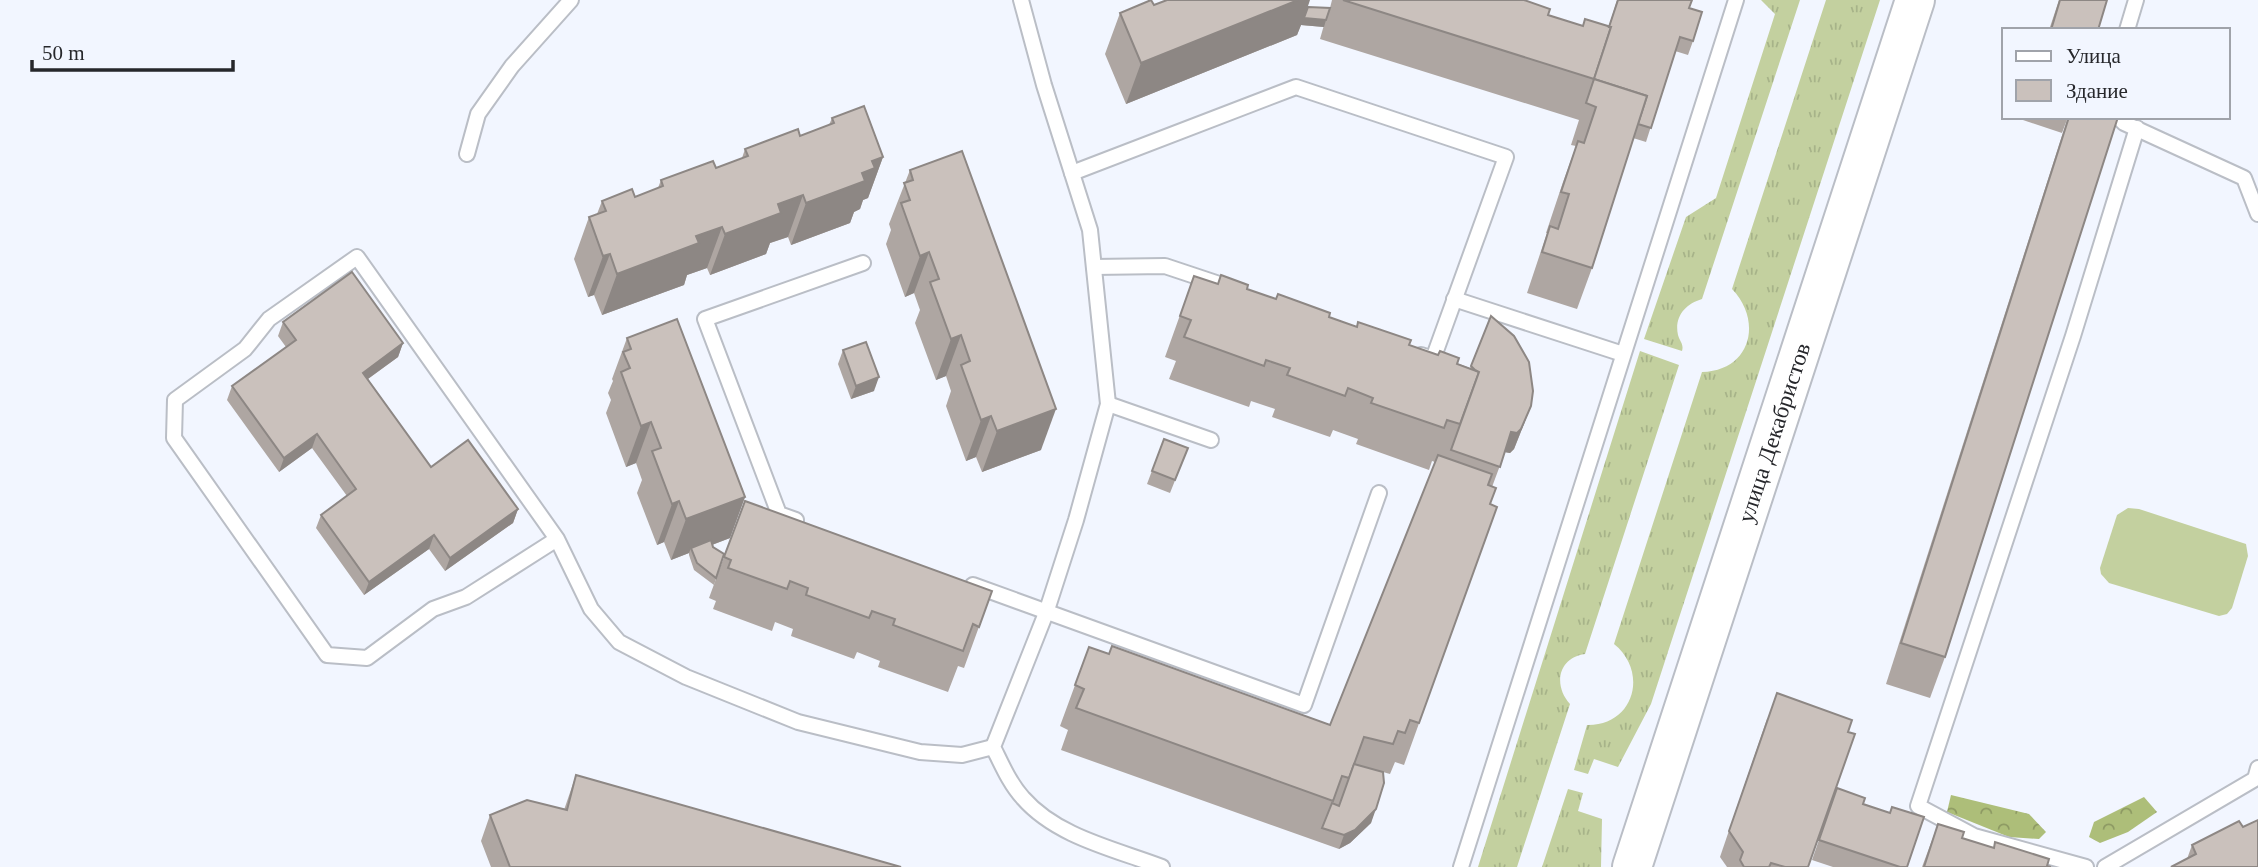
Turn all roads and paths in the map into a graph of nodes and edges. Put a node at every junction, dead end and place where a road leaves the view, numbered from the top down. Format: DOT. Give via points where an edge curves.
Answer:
graph roads {
  1 [pos="571,0"];
  2 [pos="1021,0"];
  3 [pos="1736,0"];
  4 [pos="1915,0"];
  5 [pos="2136,0"];
  6 [pos="2128,28"];
  7 [pos="2121,119"];
  8 [pos="2137,128"];
  9 [pos="467,154"];
  10 [pos="1072,173"];
  11 [pos="2258,214"];
  12 [pos="863,262"];
  13 [pos="1094,267"];
  14 [pos="1242,292"];
  15 [pos="1454,299"];
  16 [pos="1407,350"];
  17 [pos="1623,354"];
  18 [pos="1108,404"];
  19 [pos="1211,440"];
  20 [pos="1379,494"];
  21 [pos="804,523"];
  22 [pos="557,540"];
  23 [pos="956,579"];
  24 [pos="1046,613"];
  25 [pos="993,747"];
  26 [pos="2258,768"];
  27 [pos="1162,867"];
  28 [pos="1461,867"];
  29 [pos="1632,867"];
  30 [pos="2086,867"];
  31 [pos="2105,867"];
  1 -- 9 [label="lane" via="512,66 478,114"];
  2 -- 10 [label="lane"];
  3 -- 17 [label="lane"];
  4 -- 29 [label="main road, улица Декабристов"];
  5 -- 6 [label="lane"];
  7 -- 8 [label="lane"];
  8 -- 11 [label="lane" via="2244,178"];
  8 -- 30 [label="lane" via="1918,806 1974,836"];
  10 -- 13 [label="lane" via="1090,230"];
  10 -- 15 [label="lane" via="1296,87 1506,157"];
  12 -- 21 [label="lane" via="705,319 779,514"];
  13 -- 14 [label="lane" via="1165,265"];
  13 -- 18 [label="lane"];
  15 -- 16 [label="lane" via="1433,359"];
  15 -- 17 [label="lane"];
  17 -- 28 [label="lane"];
  18 -- 19 [label="lane"];
  18 -- 24 [label="lane"];
  20 -- 24 [label="lane" via="1304,705"];
  22 -- 22 [label="lane" via="466,597 433,609 367,658 327,654 174,438 175,400 245,349 269,319 357,257"];
  22 -- 25 [label="lane" via="592,609 620,642 687,677 798,722 920,752 962,755"];
  23 -- 24 [label="lane"];
  24 -- 25 [label="lane"];
  25 -- 27 [label="lane" via="1021,797 1040,815 1068,831"];
  26 -- 31 [label="lane" via="2255,779"];
}
